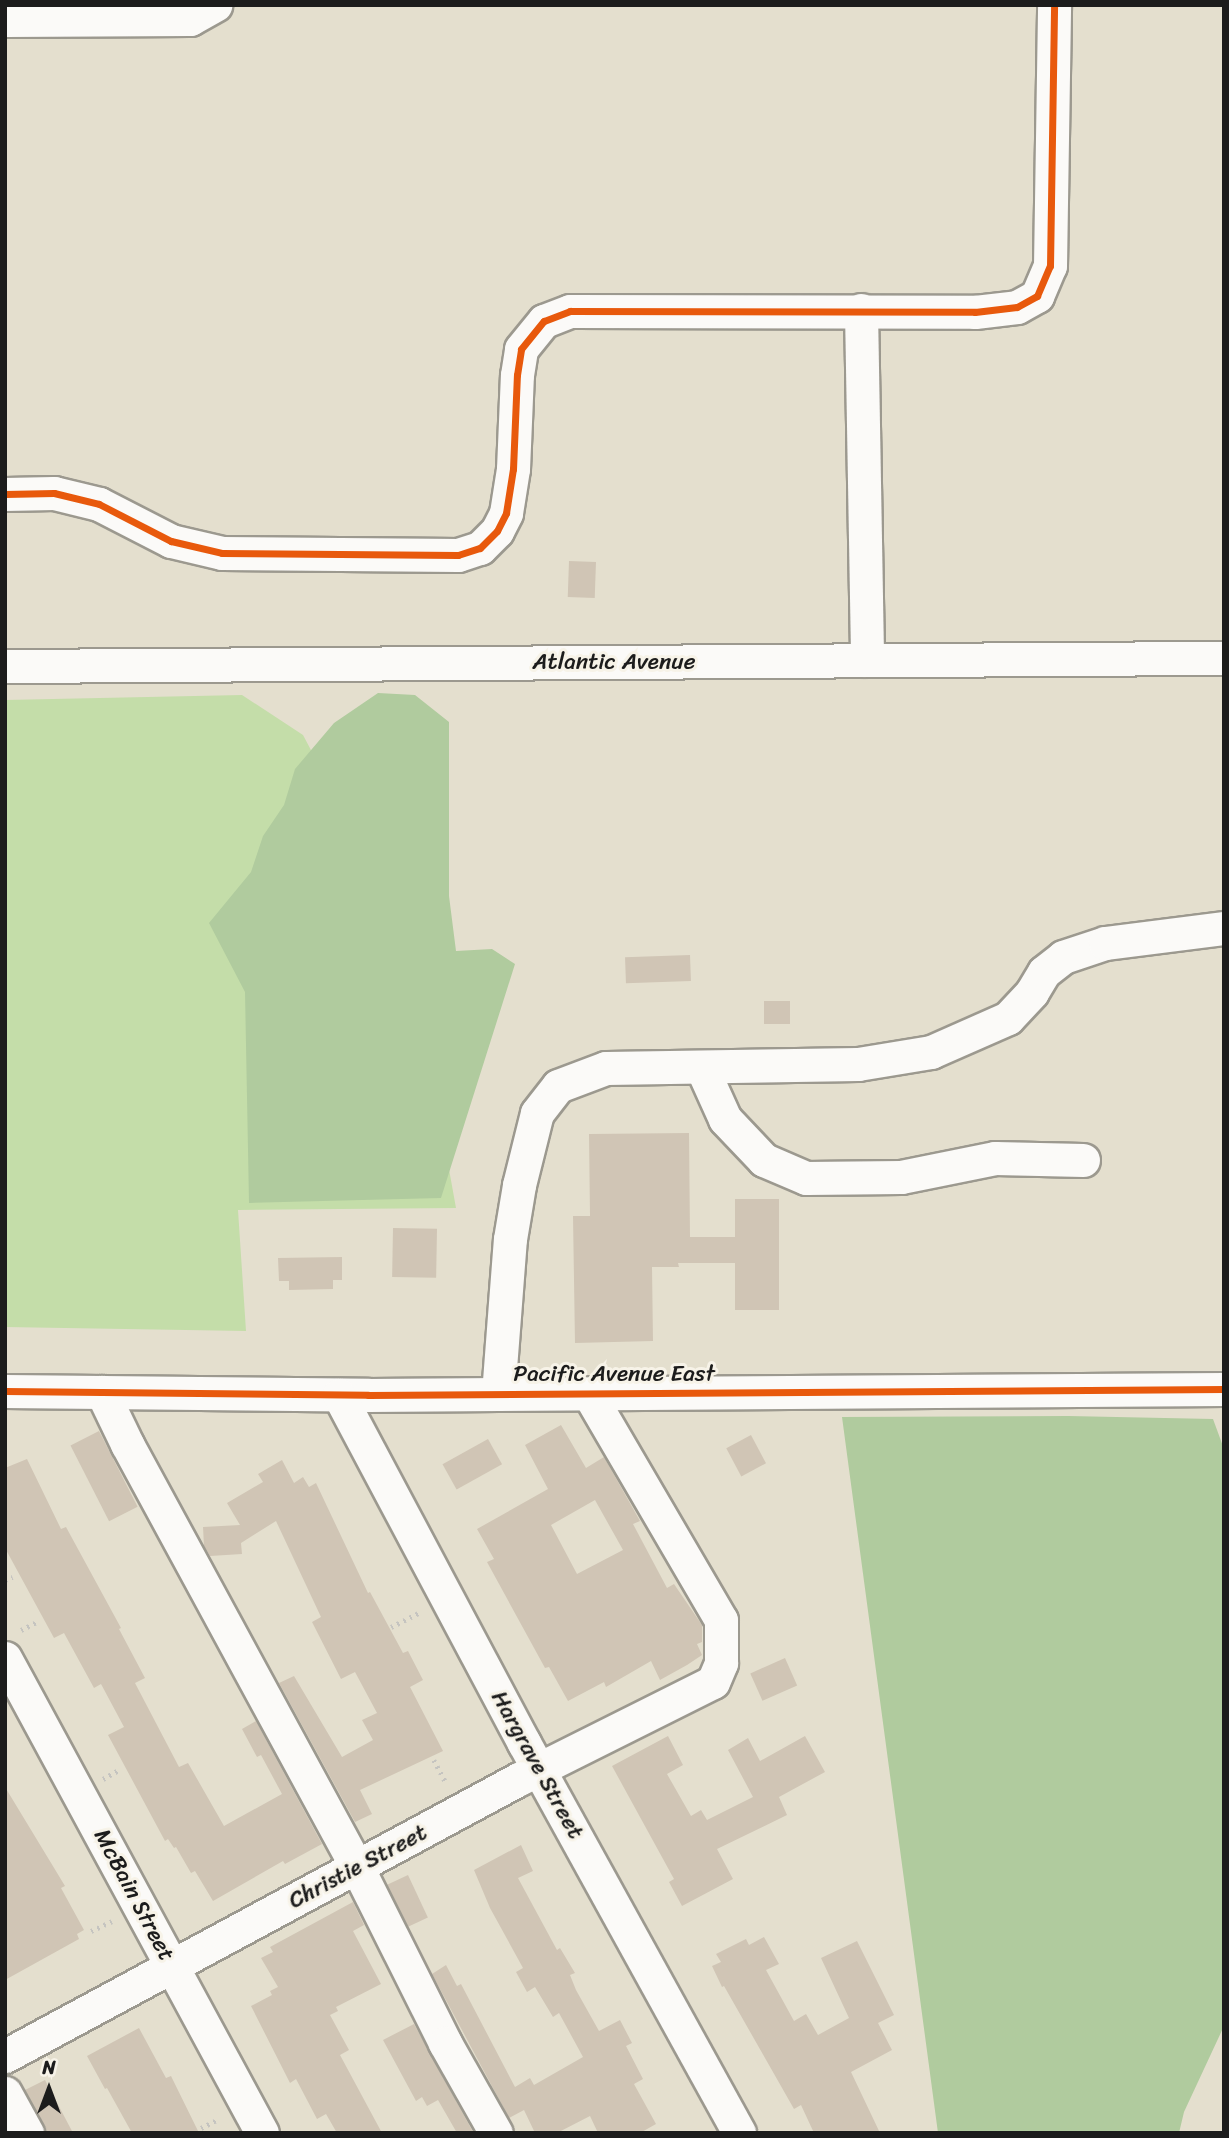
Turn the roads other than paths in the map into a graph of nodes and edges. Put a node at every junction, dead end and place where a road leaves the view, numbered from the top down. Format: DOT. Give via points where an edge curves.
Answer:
graph roads {
  1 [pos="215,5"];
  2 [pos="1054,5"];
  3 [pos="5,20"];
  4 [pos="861,310"];
  5 [pos="5,494"];
  6 [pos="1224,658"];
  7 [pos="867,660"];
  8 [pos="5,666"];
  9 [pos="1224,928"];
  10 [pos="702,1068"];
  11 [pos="1083,1160"];
  12 [pos="1224,1389"];
  13 [pos="5,1391"];
  14 [pos="102,1392"];
  15 [pos="499,1394"];
  16 [pos="589,1394"];
  17 [pos="339,1395"];
  18 [pos="13,1644"];
  19 [pos="539,1769"];
  20 [pos="356,1867"];
  21 [pos="172,1966"];
  22 [pos="5,2056"];
  23 [pos="5,2093"];
  24 [pos="27,2133"];
  25 [pos="262,2133"];
  26 [pos="496,2133"];
  27 [pos="739,2133"];
  1 -- 3 [label="street" via="190,19"];
  2 -- 4 [label="street" via="1050,267 1037,296 1017,307 975,312"];
  4 -- 5 [label="street" via="570,311 544,321 521,349 506,513 497,531 480,548 458,555 222,553 171,541 99,504 54,493"];
  4 -- 7 [label="street"];
  6 -- 7 [label="street, Atlantic Avenue"];
  7 -- 8 [label="street, Atlantic Avenue"];
  9 -- 10 [label="street" via="1105,943 1063,957 1044,972 1008,1018 932,1052 858,1064"];
  10 -- 11 [label="street" via="725,1119 764,1160 806,1178 901,1177 995,1158"];
  10 -- 15 [label="street" via="606,1068 558,1086 537,1113 510,1239"];
  12 -- 16 [label="street, Pacific Avenue East"];
  13 -- 14 [label="street, Pacific Avenue East"];
  14 -- 17 [label="street, Pacific Avenue East"];
  14 -- 20 [label="street"];
  15 -- 16 [label="street, Pacific Avenue East"];
  15 -- 17 [label="street, Pacific Avenue East"];
  16 -- 19 [label="street, Christie Street" via="721,1620 721,1663 713,1682"];
  17 -- 19 [label="street, Hargrave Street"];
  18 -- 21 [label="street, McBain Street"];
  19 -- 20 [label="street, Christie Street"];
  19 -- 27 [label="street, Hargrave Street"];
  20 -- 21 [label="street, Christie Street"];
  20 -- 26 [label="street"];
  21 -- 22 [label="street, Christie Street"];
  21 -- 25 [label="street, McBain Street"];
  23 -- 24 [label="street"];
}
